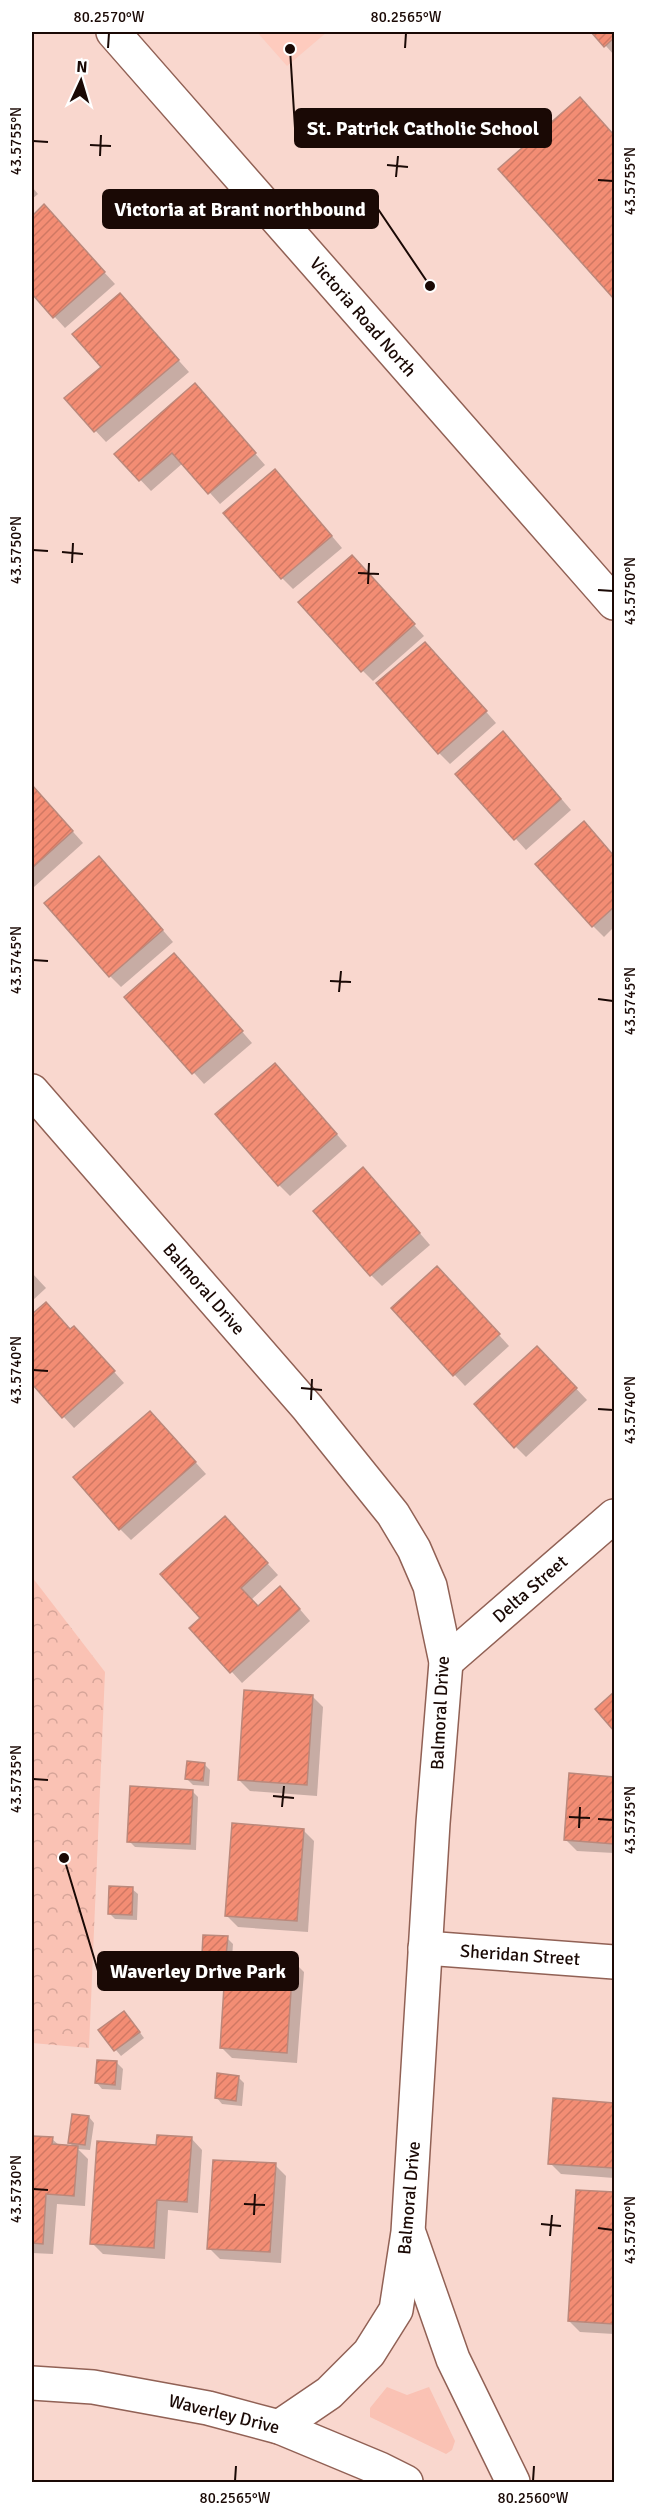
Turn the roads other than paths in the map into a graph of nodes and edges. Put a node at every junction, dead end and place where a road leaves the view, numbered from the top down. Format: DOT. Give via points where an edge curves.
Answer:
graph roads {
  1 [pos="113,32"];
  2 [pos="615,603"];
  3 [pos="32,1091"];
  4 [pos="615,1516"];
  5 [pos="446,1662"];
  6 [pos="425,1948"];
  7 [pos="615,1962"];
  8 [pos="408,2232"];
  9 [pos="32,2383"];
  10 [pos="279,2427"];
  11 [pos="406,2482"];
  12 [pos="513,2482"];
  1 -- 2 [label="street, Victoria Road North"];
  3 -- 5 [label="street, Balmoral Drive" via="307,1407 393,1514 430,1586"];
  4 -- 5 [label="street, Delta Street"];
  5 -- 6 [label="street, Balmoral Drive"];
  6 -- 7 [label="street, Sheridan Street"];
  6 -- 8 [label="street, Balmoral Drive"];
  8 -- 10 [label="street, Balmoral Drive" via="396,2310 369,2353 329,2393"];
  8 -- 12 [label="street" via="453,2359"];
  9 -- 10 [label="street, Waverley Drive" via="93,2386 208,2408"];
  10 -- 11 [label="street, Waverley Drive"];
}
